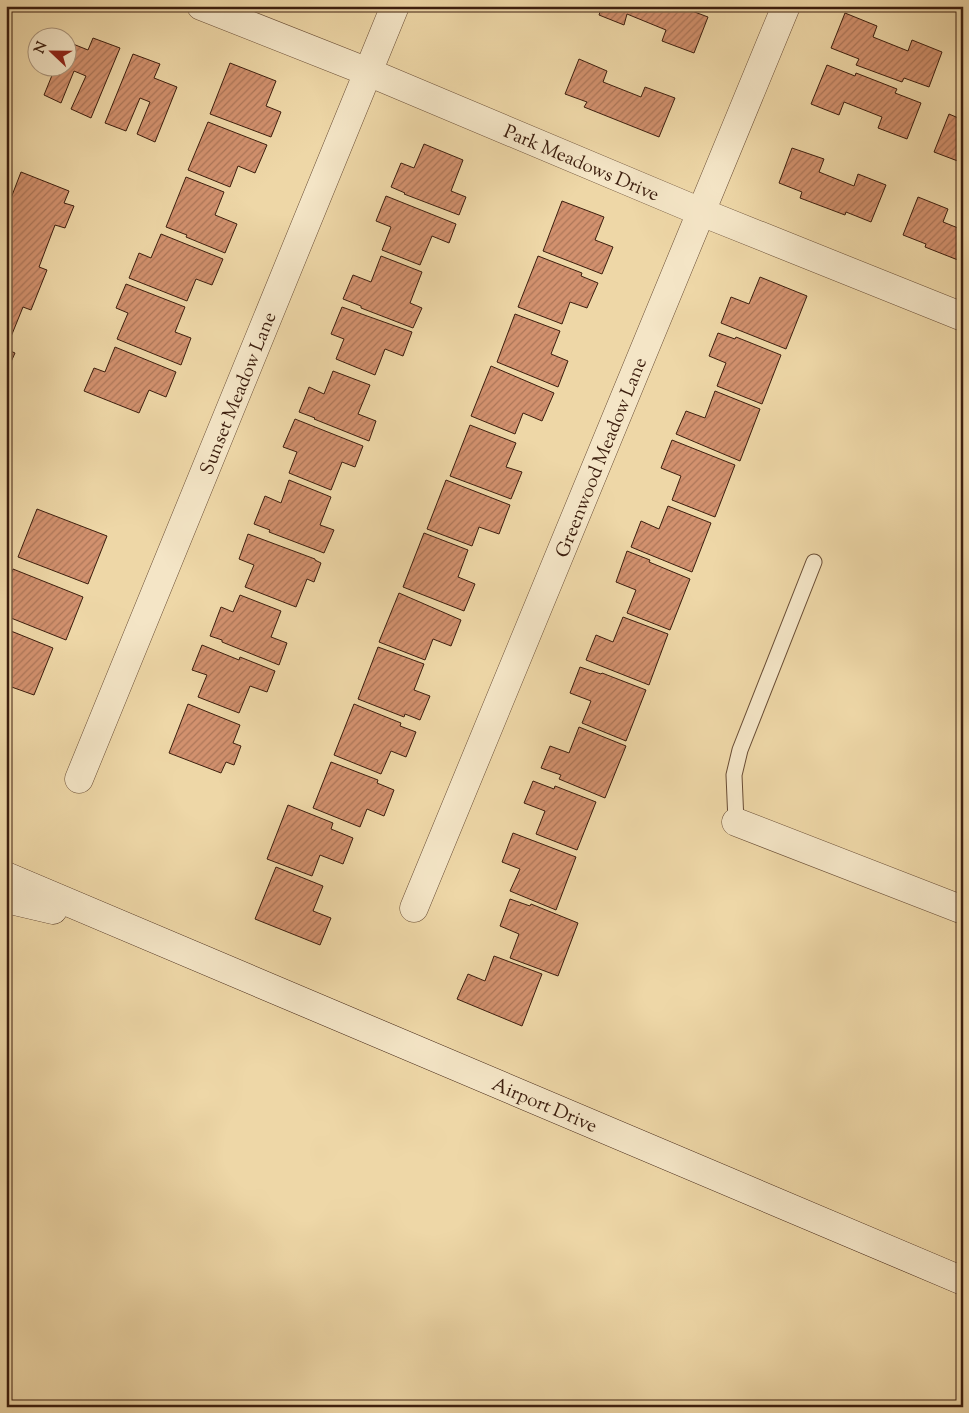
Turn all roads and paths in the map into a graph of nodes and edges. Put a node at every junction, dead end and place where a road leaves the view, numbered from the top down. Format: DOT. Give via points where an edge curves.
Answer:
graph roads {
  1 [pos="202,6"];
  2 [pos="394,6"];
  3 [pos="786,6"];
  4 [pos="368,72"];
  5 [pos="701,212"];
  6 [pos="963,318"];
  7 [pos="814,562"];
  8 [pos="79,779"];
  9 [pos="736,822"];
  10 [pos="6,876"];
  11 [pos="6,899"];
  12 [pos="414,908"];
  13 [pos="963,910"];
  14 [pos="127,927"];
  15 [pos="963,1281"];
  1 -- 4 [label="street, Park Meadows Drive"];
  2 -- 4 [label="street, Sunset Meadow Lane"];
  3 -- 5 [label="street, Greenwood Meadow Lane"];
  4 -- 5 [label="street, Park Meadows Drive"];
  4 -- 8 [label="street, Sunset Meadow Lane"];
  5 -- 6 [label="street, Park Meadows Drive"];
  5 -- 12 [label="street, Greenwood Meadow Lane"];
  7 -- 9 [label="lane" via="740,750 734,776"];
  9 -- 13 [label="street"];
  10 -- 14 [label="street, Airport Drive"];
  11 -- 14 [label="street, Airport Drive"];
  14 -- 15 [label="street, Airport Drive"];
}
